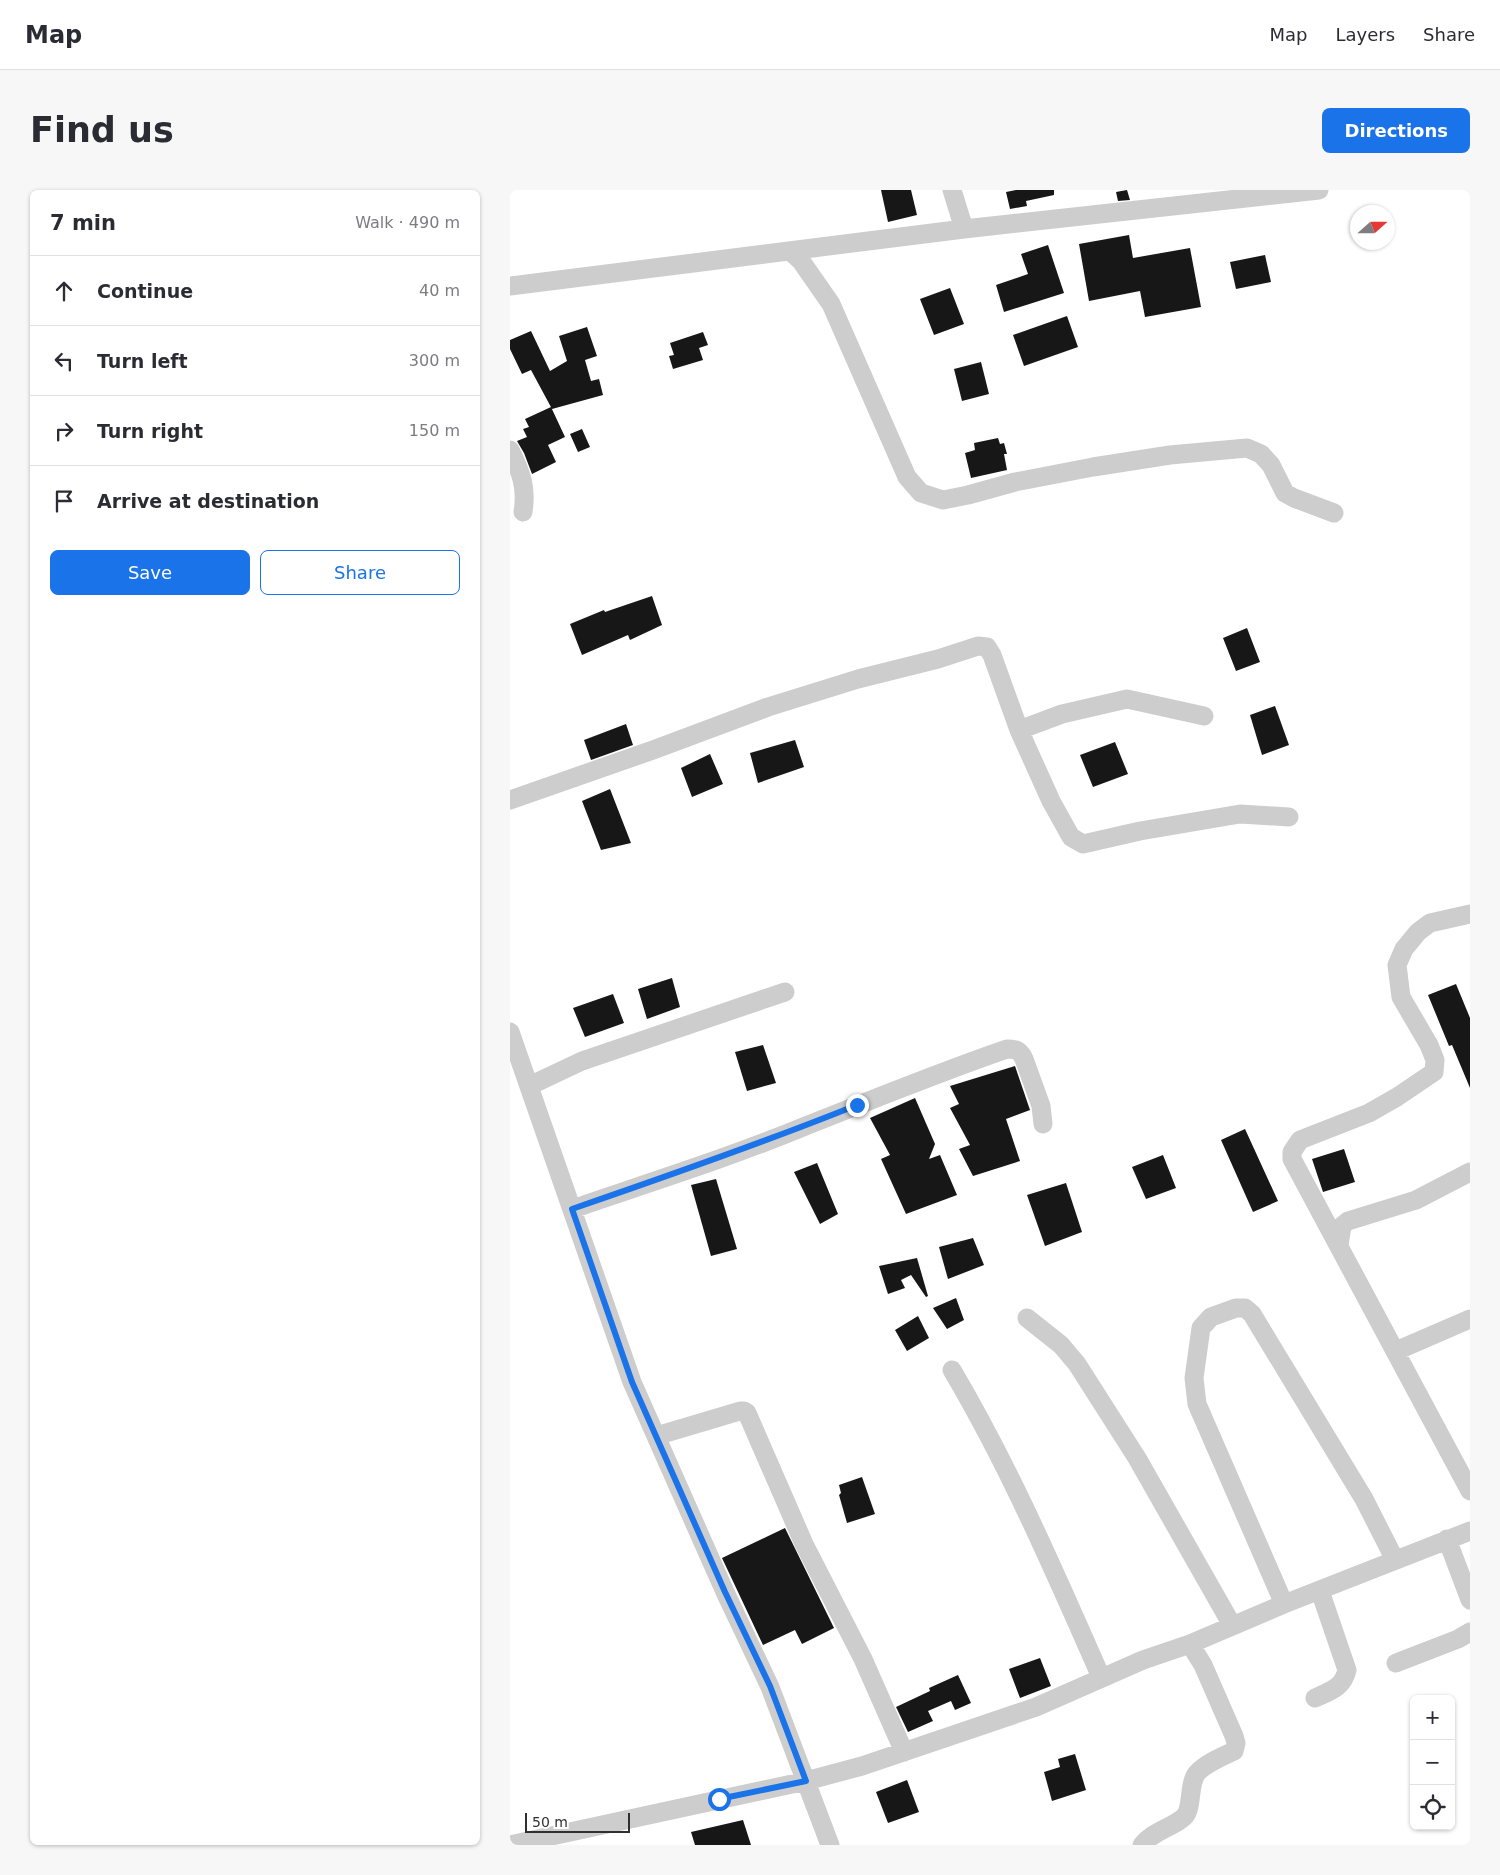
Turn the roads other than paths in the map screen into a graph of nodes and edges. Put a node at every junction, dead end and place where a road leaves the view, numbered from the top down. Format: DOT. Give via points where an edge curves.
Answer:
graph roads {
  1 [pos="952,190"];
  2 [pos="1319,190"];
  3 [pos="964,229"];
  4 [pos="790,251"];
  5 [pos="510,286"];
  6 [pos="510,450"];
  7 [pos="523,512"];
  8 [pos="1334,513"];
  9 [pos="1204,716"];
  10 [pos="1019,730"];
  11 [pos="510,800"];
  12 [pos="1288,817"];
  13 [pos="1470,914"];
  14 [pos="785,992"];
  15 [pos="510,1032"];
  16 [pos="529,1086"];
  17 [pos="1043,1124"];
  18 [pos="1470,1172"];
  19 [pos="572,1209"];
  20 [pos="1340,1245"];
  21 [pos="1027,1318"];
  22 [pos="1470,1319"];
  23 [pos="1396,1351"];
  24 [pos="952,1370"];
  25 [pos="656,1436"];
  26 [pos="1470,1491"];
  27 [pos="1470,1531"];
  28 [pos="1447,1539"];
  29 [pos="1395,1560"];
  30 [pos="1320,1591"];
  31 [pos="1470,1600"];
  32 [pos="1284,1604"];
  33 [pos="1232,1625"];
  34 [pos="1470,1632"];
  35 [pos="1190,1644"];
  36 [pos="1396,1663"];
  37 [pos="1101,1677"];
  38 [pos="1315,1698"];
  39 [pos="904,1752"];
  40 [pos="806,1781"];
  41 [pos="510,1845"];
  42 [pos="830,1845"];
  43 [pos="1142,1845"];
  1 -- 3 [label="street"];
  2 -- 3 [label="street"];
  3 -- 4 [label="street"];
  4 -- 5 [label="street"];
  4 -- 8 [label="street" via="802,261 830,304 907,477 921,493 943,500 1093,467 1247,448 1261,454 1271,465 1285,493"];
  6 -- 7 [label="street" via="523,482"];
  9 -- 10 [label="street" via="1127,699 1062,714"];
  10 -- 11 [label="street" via="992,655 987,647 978,646 768,707"];
  10 -- 12 [label="street" via="1051,802 1071,837 1083,844 1240,814"];
  13 -- 20 [label="street" via="1430,923 1413,937 1397,965 1401,997 1429,1045 1435,1060 1434,1072 1369,1113 1300,1140 1292,1152 1292,1159"];
  14 -- 16 [label="street" via="582,1061"];
  15 -- 16 [label="street"];
  16 -- 19 [label="street"];
  17 -- 19 [label="street" via="1041,1106 1024,1059 1016,1049 1007,1050 722,1158"];
  18 -- 20 [label="street" via="1416,1200 1348,1221 1342,1226"];
  19 -- 25 [label="street" via="632,1382"];
  20 -- 23 [label="street"];
  21 -- 33 [label="street" via="1061,1345 1077,1364 1137,1458"];
  22 -- 23 [label="street"];
  23 -- 26 [label="street"];
  24 -- 37 [label="street" via="1024,1504"];
  25 -- 39 [label="street" via="744,1410 804,1544 863,1658"];
  25 -- 40 [label="street" via="770,1686"];
  27 -- 28 [label="street"];
  28 -- 29 [label="street"];
  28 -- 31 [label="street"];
  29 -- 30 [label="street"];
  29 -- 32 [label="street" via="1364,1499 1252,1314 1245,1308 1236,1308 1211,1317 1201,1328 1194,1378 1197,1404"];
  30 -- 32 [label="street"];
  30 -- 38 [label="street" via="1347,1670 1346,1678 1339,1687"];
  32 -- 33 [label="street"];
  33 -- 35 [label="street"];
  34 -- 36 [label="street" via="1458,1640"];
  35 -- 37 [label="street"];
  35 -- 43 [label="street" via="1215,1691 1234,1736 1235,1748 1197,1773 1184,1818 1154,1834"];
  37 -- 39 [label="street" via="1036,1707"];
  39 -- 40 [label="street"];
  40 -- 41 [label="street"];
  40 -- 42 [label="street"];
}
